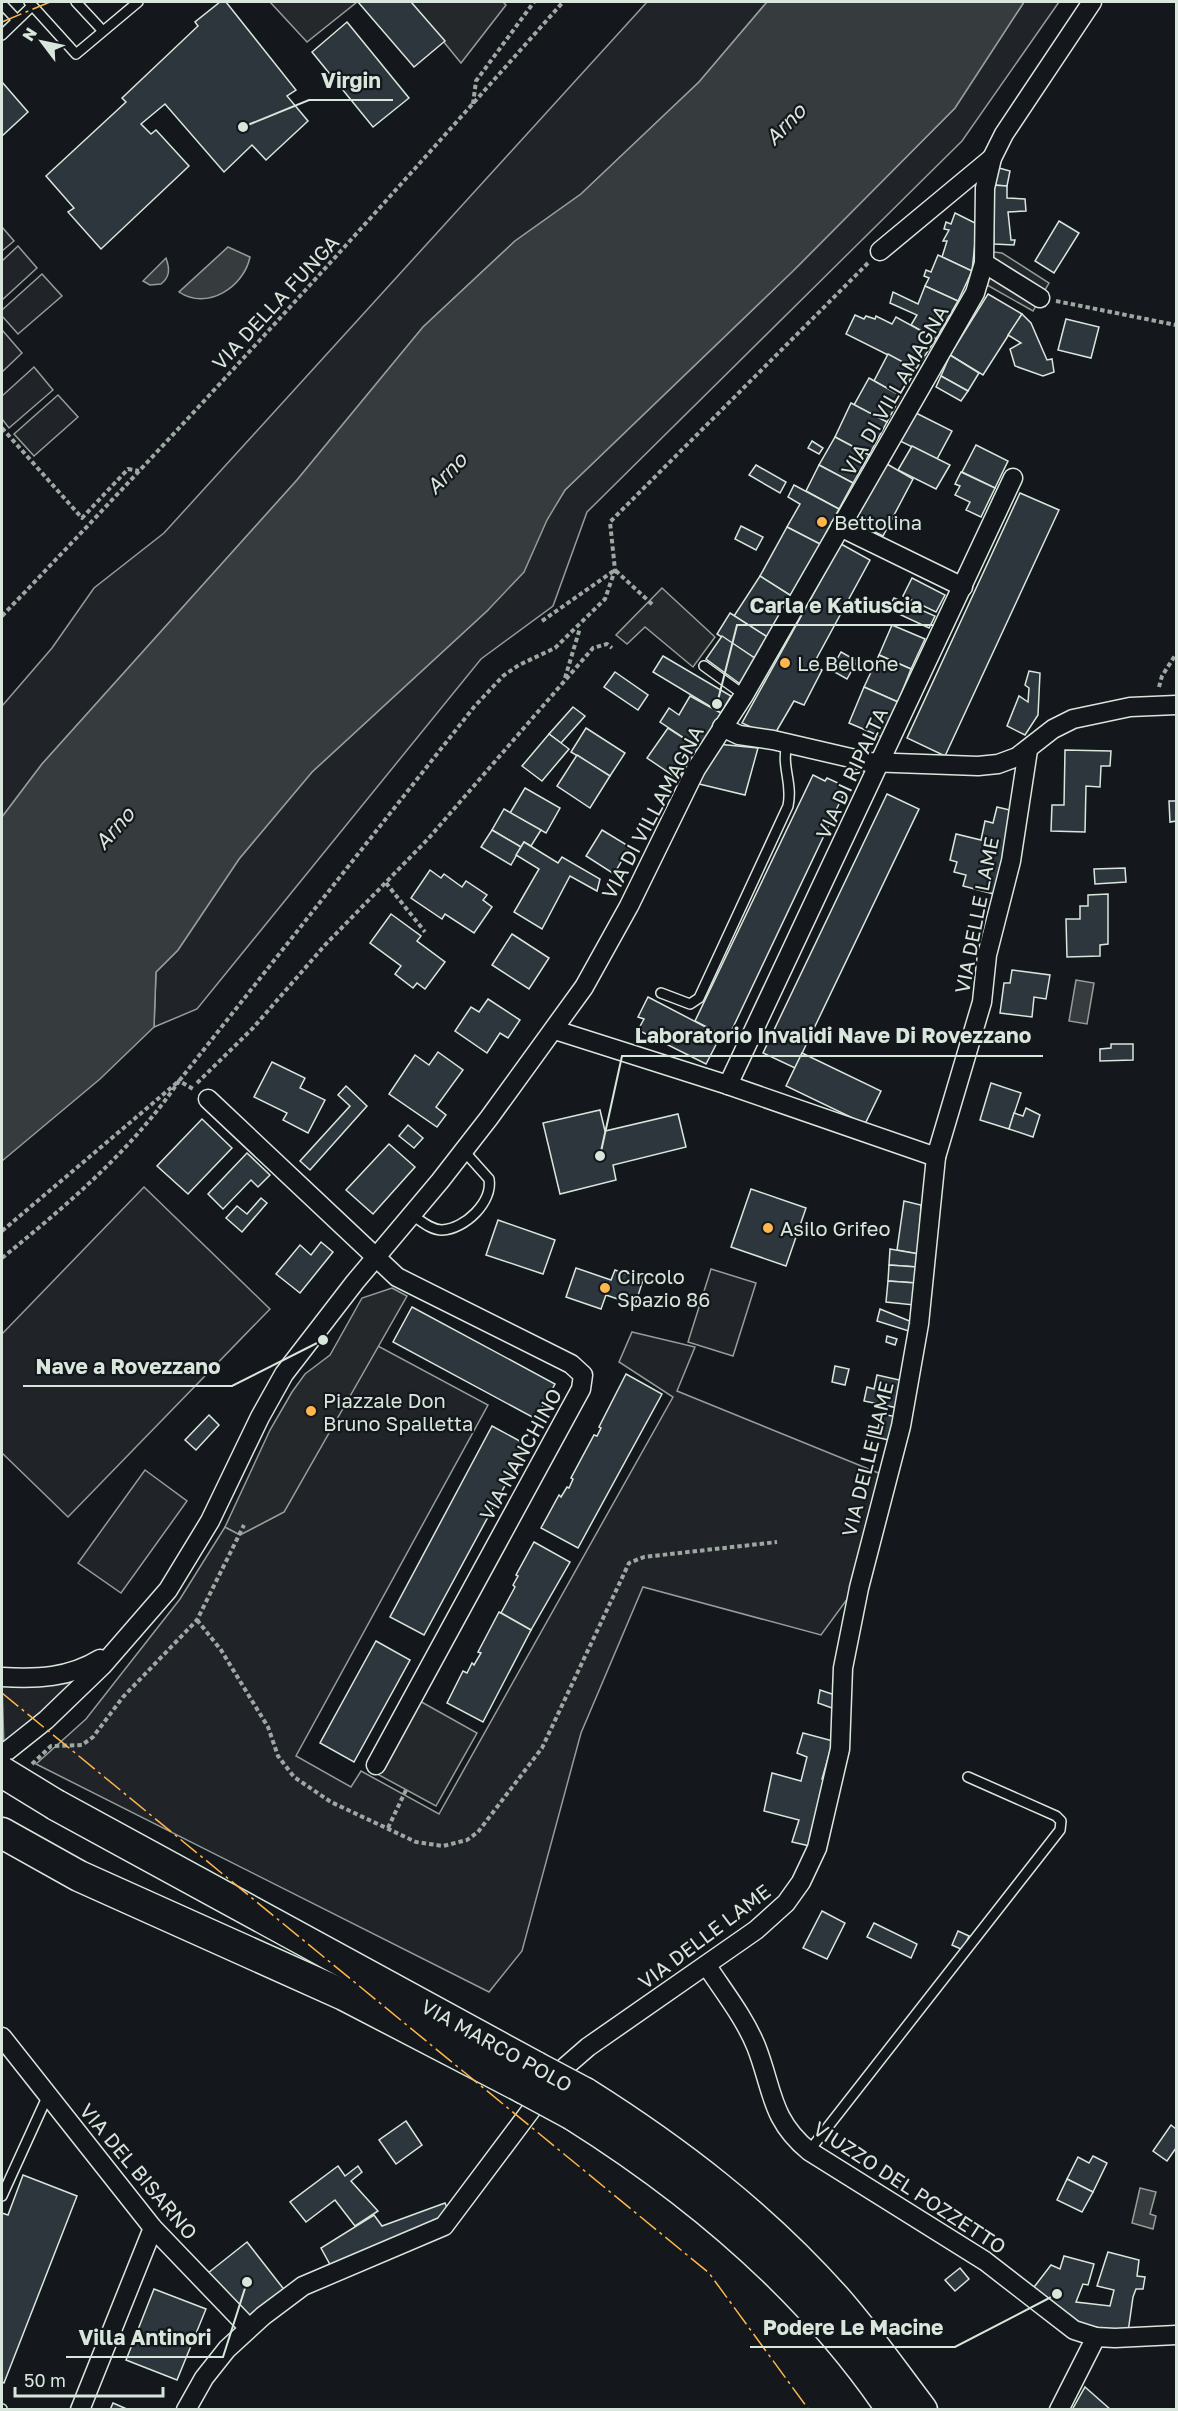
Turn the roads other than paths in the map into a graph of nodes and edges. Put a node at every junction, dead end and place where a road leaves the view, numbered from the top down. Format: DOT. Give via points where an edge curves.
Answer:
graph roads {
  1 [pos="76,2"];
  2 [pos="138,2"];
  3 [pos="1092,2"];
  4 [pos="2,4"];
  5 [pos="31,4"];
  6 [pos="17,20"];
  7 [pos="102,30"];
  8 [pos="2,35"];
  9 [pos="992,158"];
  10 [pos="880,251"];
  11 [pos="984,263"];
  12 [pos="1040,298"];
  13 [pos="1013,478"];
  14 [pos="840,527"];
  15 [pos="963,587"];
  16 [pos="704,666"];
  17 [pos="744,695"];
  18 [pos="1169,704"];
  19 [pos="722,726"];
  20 [pos="786,743"];
  21 [pos="1028,750"];
  22 [pos="881,762"];
  23 [pos="661,993"];
  24 [pos="555,1030"];
  25 [pos="728,1085"];
  26 [pos="208,1099"];
  27 [pos="464,1151"];
  28 [pos="936,1157"];
  29 [pos="412,1215"];
  30 [pos="376,1256"];
  31 [pos="150,1613"];
  32 [pos="2,1677"];
  33 [pos="2,1755"];
  34 [pos="376,1764"];
  35 [pos="13,1771"];
  36 [pos="968,1777"];
  37 [pos="2,1833"];
  38 [pos="707,1966"];
  39 [pos="2,2037"];
  40 [pos="540,2082"];
  41 [pos="48,2095"];
  42 [pos="579,2104"];
  43 [pos="809,2151"];
  44 [pos="2,2196"];
  45 [pos="153,2228"];
  46 [pos="249,2328"];
  47 [pos="1176,2335"];
  48 [pos="1096,2337"];
  49 [pos="80,2409"];
  50 [pos="186,2409"];
  51 [pos="892,2409"];
  52 [pos="922,2409"];
  53 [pos="1059,2409"];
  1 -- 7 [label="lane"];
  2 -- 7 [label="lane"];
  3 -- 9 [label="street, VIA DI VILLAMAGNA"];
  4 -- 6 [label="lane"];
  5 -- 6 [label="lane"];
  5 -- 7 [label="lane" via="76,54"];
  6 -- 8 [label="lane"];
  9 -- 10 [label="street, VIA DI VILLAMAGNA"];
  9 -- 11 [label="street, VIA DI VILLAMAGNA" via="985,188"];
  11 -- 12 [label="street"];
  11 -- 14 [label="street, VIA DI VILLAMAGNA" via="971,302"];
  13 -- 15 [label="street, VIA DI RIPALTA"];
  14 -- 15 [label="street"];
  14 -- 17 [label="street, VIA DI VILLAMAGNA"];
  15 -- 22 [label="street, VIA DI RIPALTA"];
  16 -- 17 [label="lane"];
  17 -- 19 [label="street, VIA DI VILLAMAGNA"];
  18 -- 21 [label="street" via="1073,719 1053,729"];
  19 -- 20 [label="street" via="739,735"];
  19 -- 24 [label="street, VIA DI VILLAMAGNA" via="696,769 593,972"];
  20 -- 22 [label="street"];
  20 -- 23 [label="lane" via="783,758 790,792 788,806 699,998 690,1004"];
  21 -- 22 [label="street" via="1012,760 991,765"];
  21 -- 28 [label="street, VIA DELLE LAME" via="1011,861 989,944 982,1002"];
  22 -- 25 [label="street, VIA DI RIPALTA"];
  24 -- 25 [label="street"];
  24 -- 27 [label="street, VIA DI VILLAMAGNA"];
  25 -- 28 [label="street"];
  26 -- 30 [label="street"];
  27 -- 29 [label="street, VIA DI VILLAMAGNA"];
  27 -- 29 [label="lane" via="489,1179 489,1195 482,1205 465,1220 446,1229 429,1227"];
  28 -- 38 [label="street, VIA DELLE LAME" via="920,1324 902,1426 854,1611 843,1668 840,1749 816,1848 801,1882 786,1903"];
  29 -- 30 [label="street, VIA DI VILLAMAGNA"];
  30 -- 31 [label="street, VIA DI VILLAMAGNA" via="284,1374 192,1552"];
  30 -- 34 [label="street, VIA NANCHINO" via="397,1277 578,1368 584,1382"];
  31 -- 32 [label="street, VIA DI VILLAMAGNA" via="116,1648 82,1669 35,1679"];
  31 -- 33 [label="street, VIA DI VILLAMAGNA" via="46,1720"];
  35 -- 40 [label="highway, VIA MARCO POLO, bridge" via="56,1805"];
  36 -- 43 [label="lane" via="1052,1813 1061,1821 1060,1830"];
  37 -- 40 [label="highway, VIA MARCO POLO" via="30,1851"];
  38 -- 40 [label="street, VIA DELLE LAME"];
  38 -- 43 [label="street, VIUZZO DEL POZZETTO" via="745,2022 779,2117 791,2136"];
  39 -- 41 [label="street, VIA DEL BISARNO"];
  40 -- 42 [label="highway, VIA MARCO POLO, bridge"];
  40 -- 46 [label="street, VIA DELLE LAME" via="444,2226 312,2282"];
  41 -- 44 [label="lane"];
  41 -- 45 [label="street, VIA DEL BISARNO"];
  42 -- 51 [label="highway, VIA MARCO POLO" via="783,2277 846,2347"];
  42 -- 52 [label="highway, VIA MARCO POLO" via="667,2146 757,2219 834,2296"];
  43 -- 48 [label="street, VIUZZO DEL POZZETTO" via="985,2261 1074,2330"];
  45 -- 46 [label="street, VIA DEL BISARNO"];
  45 -- 49 [label="street"];
  46 -- 50 [label="street, VIA DELLE LAME" via="204,2378"];
  47 -- 48 [label="street, VIUZZO DEL POZZETTO"];
  48 -- 53 [label="street"];
}
